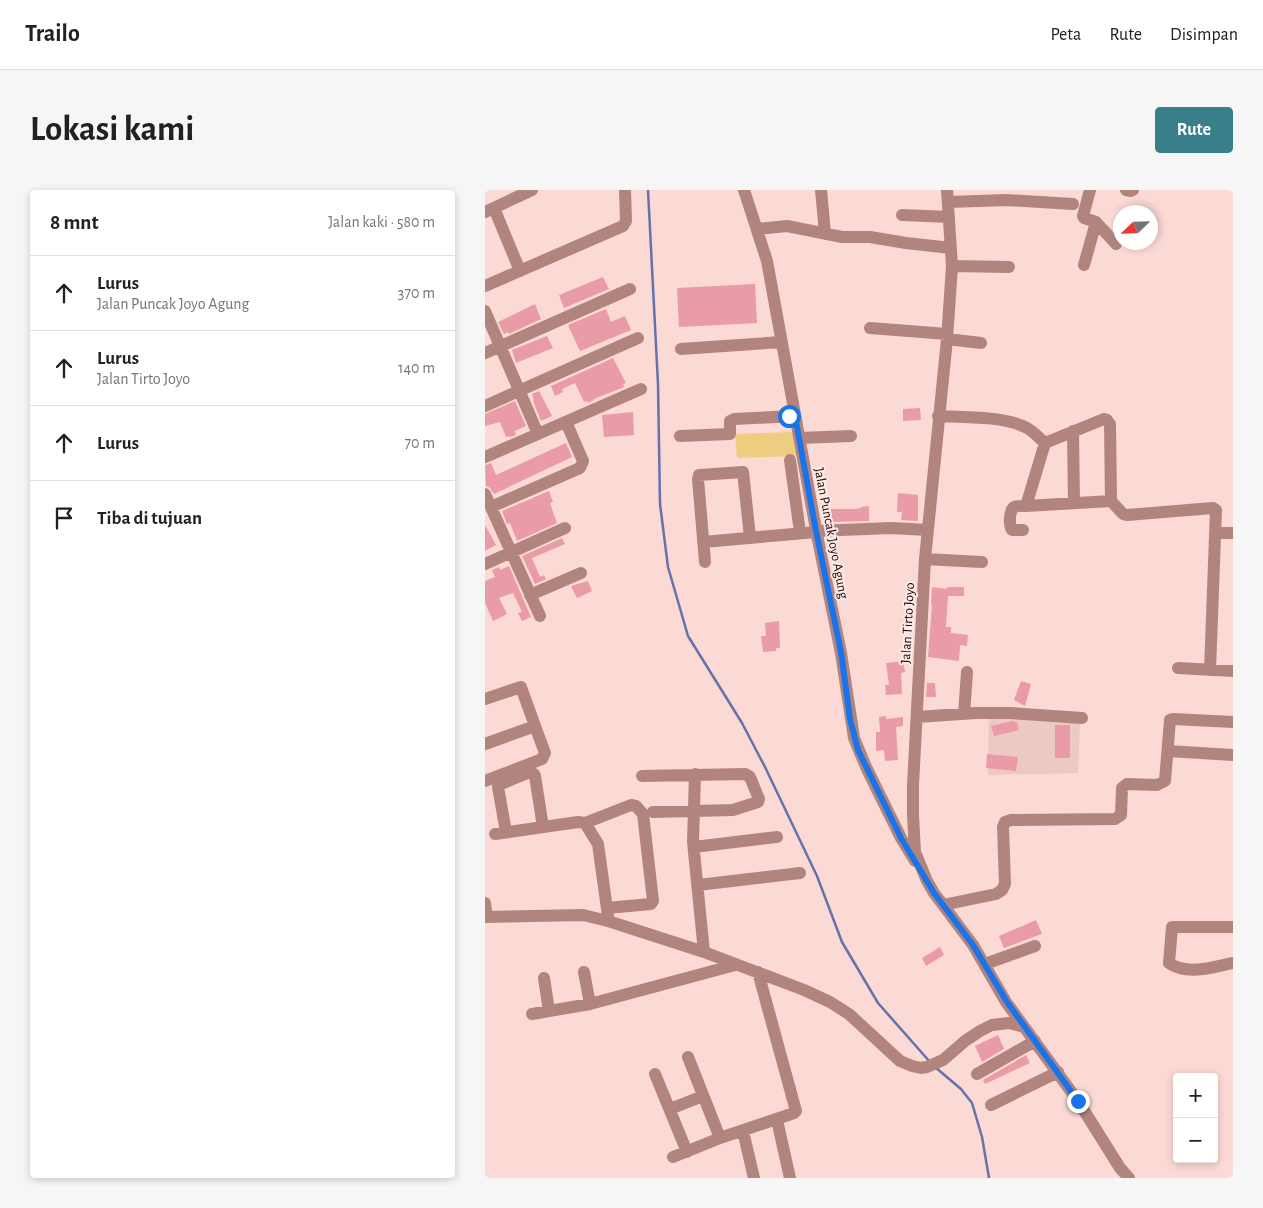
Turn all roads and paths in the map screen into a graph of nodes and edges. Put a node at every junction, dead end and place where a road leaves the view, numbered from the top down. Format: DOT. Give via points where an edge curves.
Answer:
graph roads {
  1 [pos="530,190"];
  2 [pos="625,190"];
  3 [pos="744,190"];
  4 [pos="821,190"];
  5 [pos="1090,190"];
  6 [pos="1126,190"];
  7 [pos="1133,190"];
  8 [pos="947,196"];
  9 [pos="1073,204"];
  10 [pos="489,210"];
  11 [pos="902,215"];
  12 [pos="949,217"];
  13 [pos="1096,222"];
  14 [pos="757,229"];
  15 [pos="825,233"];
  16 [pos="1113,241"];
  17 [pos="951,248"];
  18 [pos="1084,265"];
  19 [pos="952,266"];
  20 [pos="1009,267"];
  21 [pos="520,271"];
  22 [pos="485,286"];
  23 [pos="630,289"];
  24 [pos="485,311"];
  25 [pos="870,328"];
  26 [pos="947,336"];
  27 [pos="638,338"];
  28 [pos="781,342"];
  29 [pos="981,343"];
  30 [pos="500,347"];
  31 [pos="681,349"];
  32 [pos="485,353"];
  33 [pos="641,389"];
  34 [pos="520,391"];
  35 [pos="485,406"];
  36 [pos="795,416"];
  37 [pos="938,416"];
  38 [pos="566,422"];
  39 [pos="1073,431"];
  40 [pos="538,434"];
  41 [pos="680,436"];
  42 [pos="851,436"];
  43 [pos="799,438"];
  44 [pos="1045,443"];
  45 [pos="485,457"];
  46 [pos="790,460"];
  47 [pos="485,494"];
  48 [pos="1111,501"];
  49 [pos="1074,503"];
  50 [pos="1026,506"];
  51 [pos="491,507"];
  52 [pos="799,525"];
  53 [pos="565,528"];
  54 [pos="816,529"];
  55 [pos="927,530"];
  56 [pos="1023,530"];
  57 [pos="750,533"];
  58 [pos="1215,533"];
  59 [pos="1233,533"];
  60 [pos="703,537"];
  61 [pos="511,551"];
  62 [pos="925,560"];
  63 [pos="705,562"];
  64 [pos="982,562"];
  65 [pos="485,564"];
  66 [pos="581,573"];
  67 [pos="530,595"];
  68 [pos="540,616"];
  69 [pos="1178,668"];
  70 [pos="1210,670"];
  71 [pos="1233,671"];
  72 [pos="967,672"];
  73 [pos="485,699"];
  74 [pos="964,714"];
  75 [pos="917,717"];
  76 [pos="1082,718"];
  77 [pos="1233,722"];
  78 [pos="535,726"];
  79 [pos="485,744"];
  80 [pos="1168,751"];
  81 [pos="1233,755"];
  82 [pos="695,774"];
  83 [pos="642,776"];
  84 [pos="485,781"];
  85 [pos="694,811"];
  86 [pos="653,812"];
  87 [pos="585,823"];
  88 [pos="543,827"];
  89 [pos="777,837"];
  90 [pos="694,847"];
  91 [pos="922,871"];
  92 [pos="800,873"];
  93 [pos="698,885"];
  94 [pos="485,903"];
  95 [pos="943,905"];
  96 [pos="607,908"];
  97 [pos="486,917"];
  98 [pos="608,921"];
  99 [pos="1233,927"];
  100 [pos="1035,946"];
  101 [pos="704,952"];
  102 [pos="1233,963"];
  103 [pos="985,964"];
  104 [pos="735,965"];
  105 [pos="584,972"];
  106 [pos="757,972"];
  107 [pos="544,978"];
  108 [pos="590,1004"];
  109 [pos="549,1011"];
  110 [pos="533,1014"];
  111 [pos="1024,1027"];
  112 [pos="1035,1041"];
  113 [pos="689,1057"];
  114 [pos="1058,1072"];
  115 [pos="655,1074"];
  116 [pos="977,1074"];
  117 [pos="703,1096"];
  118 [pos="991,1105"];
  119 [pos="670,1109"];
  120 [pos="777,1120"];
  121 [pos="743,1131"];
  122 [pos="720,1138"];
  123 [pos="687,1152"];
  124 [pos="673,1157"];
  125 [pos="754,1178"];
  126 [pos="790,1178"];
  127 [pos="1129,1178"];
  1 -- 10 [label="street"];
  2 -- 21 [label="street" via="626,220 623,226"];
  3 -- 14 [label="street, Jalan Puncak Joyo Agung"];
  4 -- 15 [label="street"];
  5 -- 13 [label="street" via="1083,216"];
  6 -- 7 [label="street"];
  8 -- 9 [label="street"];
  8 -- 12 [label="street, Jalan Tirto Joyo"];
  10 -- 21 [label="street"];
  11 -- 12 [label="street"];
  12 -- 17 [label="street, Jalan Tirto Joyo"];
  13 -- 16 [label="street"];
  13 -- 18 [label="street"];
  14 -- 15 [label="street" via="787,226"];
  14 -- 28 [label="street, Jalan Puncak Joyo Agung" via="765,252"];
  15 -- 17 [label="street"];
  17 -- 19 [label="street, Jalan Tirto Joyo"];
  19 -- 20 [label="street"];
  19 -- 26 [label="street, Jalan Tirto Joyo"];
  21 -- 22 [label="street"];
  23 -- 30 [label="street"];
  24 -- 30 [label="street"];
  25 -- 26 [label="street"];
  26 -- 29 [label="street"];
  26 -- 37 [label="street, Jalan Tirto Joyo"];
  27 -- 34 [label="street"];
  28 -- 31 [label="street"];
  28 -- 36 [label="street, Jalan Puncak Joyo Agung"];
  30 -- 32 [label="street"];
  30 -- 34 [label="street"];
  33 -- 38 [label="street"];
  34 -- 35 [label="street"];
  34 -- 40 [label="street"];
  36 -- 41 [label="street" via="733,419 730,434"];
  36 -- 43 [label="street, Jalan Puncak Joyo Agung"];
  37 -- 44 [label="street" via="1008,422 1027,428"];
  37 -- 55 [label="street, Jalan Tirto Joyo"];
  38 -- 40 [label="street"];
  38 -- 51 [label="street" via="583,461 582,466"];
  39 -- 44 [label="street"];
  39 -- 48 [label="street" via="1104,419 1109,421"];
  39 -- 49 [label="street"];
  40 -- 45 [label="street"];
  42 -- 43 [label="street"];
  43 -- 54 [label="street, Jalan Puncak Joyo Agung"];
  44 -- 50 [label="street"];
  46 -- 52 [label="street"];
  47 -- 51 [label="street"];
  48 -- 49 [label="street"];
  48 -- 58 [label="street" via="1127,515 1213,508 1217,514"];
  49 -- 50 [label="street"];
  50 -- 56 [label="street" via="1013,508 1010,522 1012,530"];
  51 -- 61 [label="street"];
  52 -- 54 [label="street"];
  52 -- 57 [label="street"];
  53 -- 61 [label="street"];
  54 -- 55 [label="street"];
  54 -- 57 [label="street"];
  54 -- 91 [label="street, Jalan Puncak Joyo Agung" via="841,652 854,738 901,838"];
  55 -- 62 [label="street, Jalan Tirto Joyo"];
  57 -- 60 [label="street"];
  57 -- 60 [label="street" via="745,474 699,475"];
  58 -- 59 [label="street"];
  58 -- 70 [label="street"];
  60 -- 63 [label="street"];
  61 -- 65 [label="street"];
  61 -- 67 [label="street"];
  62 -- 64 [label="street"];
  62 -- 75 [label="street, Jalan Tirto Joyo"];
  66 -- 67 [label="street"];
  67 -- 68 [label="street"];
  69 -- 70 [label="street"];
  70 -- 71 [label="street"];
  72 -- 74 [label="street"];
  73 -- 78 [label="street" via="521,687"];
  74 -- 75 [label="street"];
  74 -- 76 [label="street" via="1010,713"];
  75 -- 91 [label="street, Jalan Tirto Joyo" via="913,815 915,852"];
  77 -- 80 [label="street" via="1173,718 1170,720"];
  78 -- 79 [label="street"];
  78 -- 84 [label="street" via="544,756 542,759"];
  80 -- 81 [label="street"];
  80 -- 95 [label="street" via="1165,781 1157,785 1123,786 1121,815 1118,817 1005,822 1005,884 1002,890"];
  82 -- 83 [label="street"];
  82 -- 85 [label="street"];
  82 -- 85 [label="street" via="747,775 759,799 733,810"];
  85 -- 86 [label="street"];
  85 -- 90 [label="street"];
  87 -- 88 [label="street"];
  87 -- 96 [label="street" via="598,844"];
  87 -- 96 [label="street" via="631,805 643,814 653,900 651,904"];
  88 -- 88 [label="street" via="501,833 498,787 532,772"];
  89 -- 90 [label="street"];
  90 -- 93 [label="street"];
  91 -- 95 [label="street, Jalan Tirto Joyo"];
  92 -- 93 [label="street"];
  93 -- 101 [label="street"];
  94 -- 97 [label="street"];
  95 -- 103 [label="street, Jalan Tirto Joyo"];
  96 -- 98 [label="street"];
  97 -- 98 [label="street" via="572,914"];
  98 -- 101 [label="street"];
  99 -- 102 [label="street" via="1173,927 1169,963 1196,970"];
  100 -- 103 [label="street"];
  101 -- 104 [label="street"];
  103 -- 111 [label="street, Jalan Tirto Joyo"];
  104 -- 106 [label="street"];
  104 -- 108 [label="street"];
  105 -- 108 [label="street"];
  106 -- 111 [label="street" via="830,1002 849,1014 900,1061 912,1066 927,1067 943,1060 987,1027 1003,1023"];
  106 -- 120 [label="street" via="796,1107 794,1113"];
  107 -- 109 [label="street"];
  108 -- 109 [label="street"];
  109 -- 110 [label="street"];
  111 -- 112 [label="street, Jalan Tirto Joyo"];
  112 -- 114 [label="street, Jalan Tirto Joyo"];
  112 -- 116 [label="street"];
  113 -- 117 [label="street"];
  114 -- 118 [label="street"];
  114 -- 127 [label="street, Jalan Tirto Joyo"];
  115 -- 119 [label="street"];
  117 -- 119 [label="street"];
  117 -- 122 [label="street"];
  119 -- 123 [label="street"];
  120 -- 121 [label="street"];
  120 -- 126 [label="street"];
  121 -- 122 [label="street"];
  121 -- 125 [label="street"];
  122 -- 123 [label="street"];
  123 -- 124 [label="street"];
}
